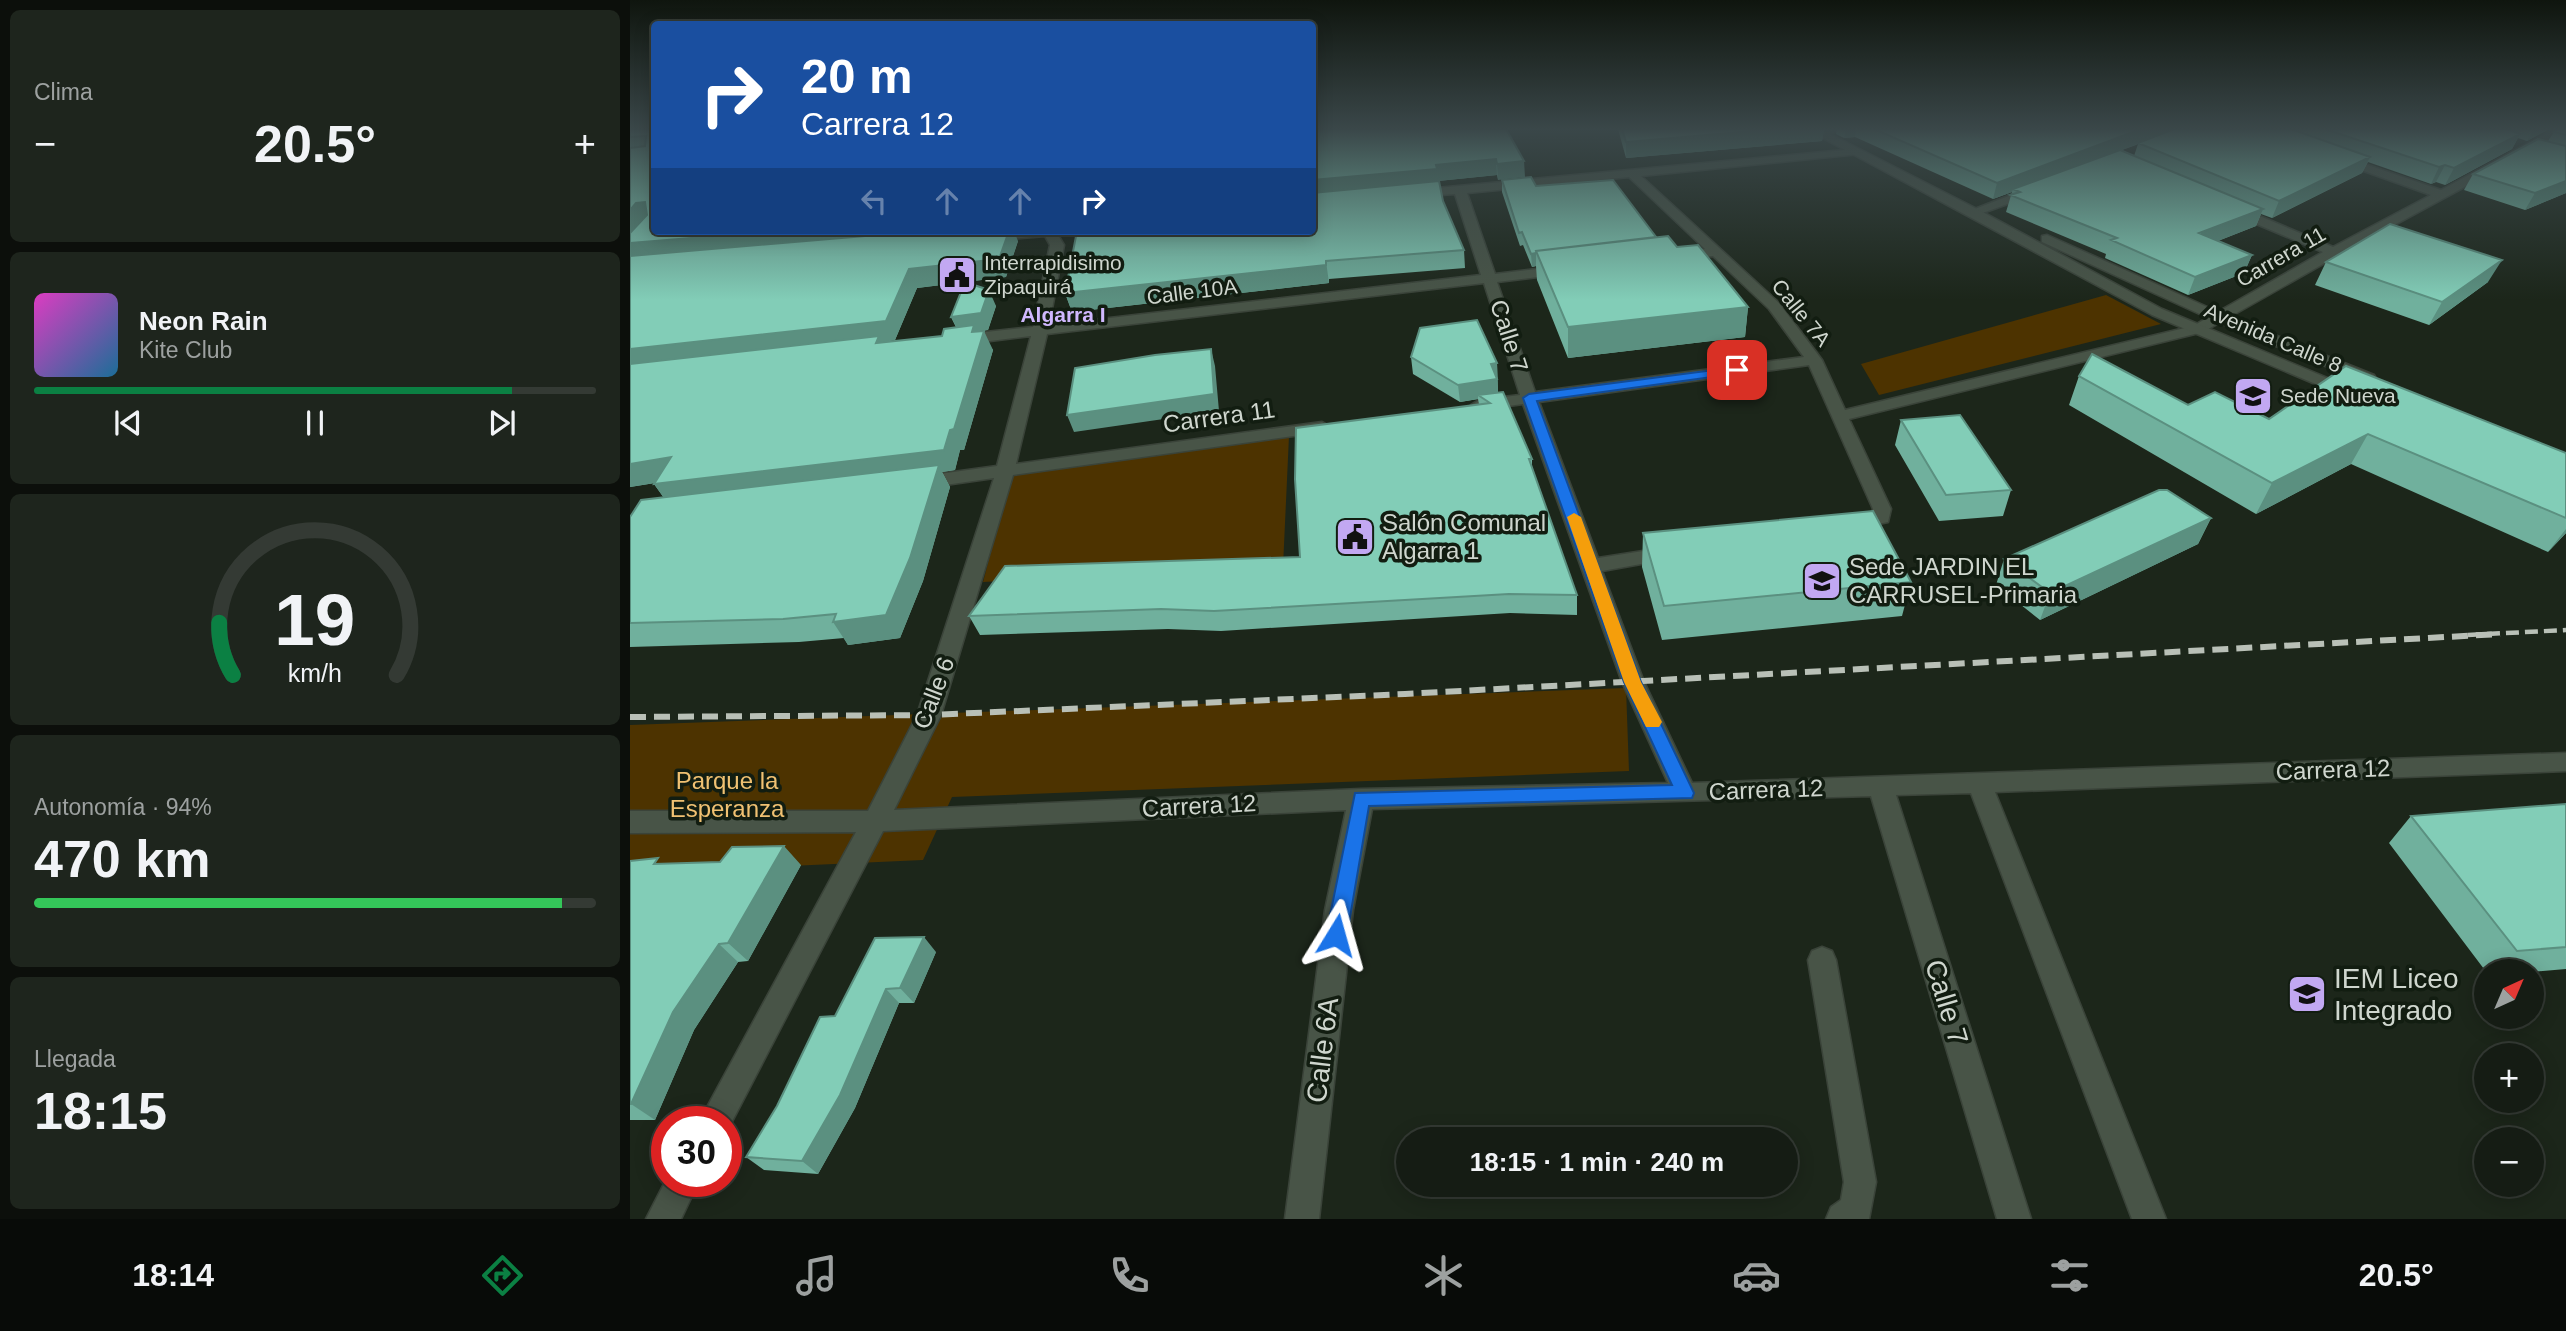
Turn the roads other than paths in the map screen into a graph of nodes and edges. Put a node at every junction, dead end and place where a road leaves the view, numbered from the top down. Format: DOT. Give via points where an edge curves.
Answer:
graph roads {
  1 [pos="1501,186"];
  2 [pos="1645,186"];
  3 [pos="1922,186"];
  4 [pos="2046,186"];
  5 [pos="2417,186"];
  6 [pos="2456,186"];
  7 [pos="1460,190"];
  8 [pos="2440,194"];
  9 [pos="1406,195"];
  10 [pos="2220,203"];
  11 [pos="1973,212"];
  12 [pos="1010,235"];
  13 [pos="1052,235"];
  14 [pos="969,239"];
  15 [pos="1717,251"];
  16 [pos="2334,252"];
  17 [pos="1664,258"];
  18 [pos="1584,268"];
  19 [pos="1491,279"];
  20 [pos="2220,318"];
  21 [pos="2198,329"];
  22 [pos="1040,331"];
  23 [pos="944,342"];
  24 [pos="1814,360"];
  25 [pos="2387,386"];
  26 [pos="1529,398"];
  27 [pos="2363,398"];
  28 [pos="1460,408"];
  29 [pos="1840,416"];
  30 [pos="1336,425"];
  31 [pos="1004,472"];
  32 [pos="894,486"];
  33 [pos="1830,527"];
  34 [pos="1685,551"];
  35 [pos="1592,566"];
  36 [pos="2566,762"];
  37 [pos="1979,782"];
  38 [pos="1880,785"];
  39 [pos="1685,793"];
  40 [pos="1361,799"];
  41 [pos="875,821"];
  42 [pos="630,822"];
  43 [pos="1822,960"];
  44 [pos="724,1106"];
  45 [pos="675,1197"];
  46 [pos="1849,1214"];
  47 [pos="663,1219"];
  48 [pos="1302,1219"];
  49 [pos="2014,1219"];
  50 [pos="2149,1219"];
  1 -- 7 [label="street"];
  2 -- 15 [label="street, Calle 7A"];
  3 -- 11 [label="street, Avenida Calle 8"];
  4 -- 11 [label="street"];
  5 -- 8 [label="street"];
  6 -- 8 [label="street, Carrera 11"];
  7 -- 9 [label="street"];
  7 -- 19 [label="street, Calle 7"];
  8 -- 16 [label="street, Carrera 11"];
  10 -- 16 [label="street"];
  11 -- 20 [label="street, Avenida Calle 8" via="2017,226"];
  11 -- 21 [label="street, Avenida Calle 8" via="2113,289"];
  12 -- 14 [label="street"];
  13 -- 22 [label="street, Calle 6" via="1057,245"];
  15 -- 17 [label="street"];
  15 -- 24 [label="street, Calle 7A" via="1774,306"];
  16 -- 20 [label="street, Carrera 11"];
  18 -- 19 [label="street, Calle 10A"];
  19 -- 22 [label="street, Calle 10A"];
  19 -- 26 [label="street, Calle 7"];
  20 -- 21 [label="street, Carrera 11"];
  20 -- 25 [label="street, Avenida Calle 8"];
  21 -- 27 [label="street, Avenida Calle 8"];
  21 -- 29 [label="street, Carrera 11"];
  22 -- 23 [label="street, Calle 10A"];
  22 -- 31 [label="street, Calle 6"];
  24 -- 26 [label="street"];
  24 -- 29 [label="street, Calle 7A"];
  26 -- 28 [label="street"];
  26 -- 35 [label="street, Calle 7"];
  29 -- 33 [label="street, Calle 7A" via="1882,509 1881,517"];
  30 -- 31 [label="street, Carrera 11"];
  31 -- 32 [label="street, Carrera 11"];
  31 -- 41 [label="street, Calle 6" via="929,715"];
  34 -- 35 [label="street"];
  35 -- 39 [label="street, Calle 7" via="1633,682"];
  36 -- 37 [label="street, Carrera 12"];
  37 -- 38 [label="street, Carrera 12"];
  37 -- 50 [label="street"];
  38 -- 39 [label="street, Carrera 12"];
  38 -- 49 [label="street, Calle 7"];
  39 -- 40 [label="street, Carrera 12"];
  40 -- 41 [label="street, Carrera 12"];
  40 -- 48 [label="street, Calle 6A" via="1339,910"];
  41 -- 42 [label="street, Carrera 12"];
  41 -- 44 [label="street, Calle 6"];
  43 -- 46 [label="street" via="1860,1182"];
  45 -- 47 [label="street"];
}
